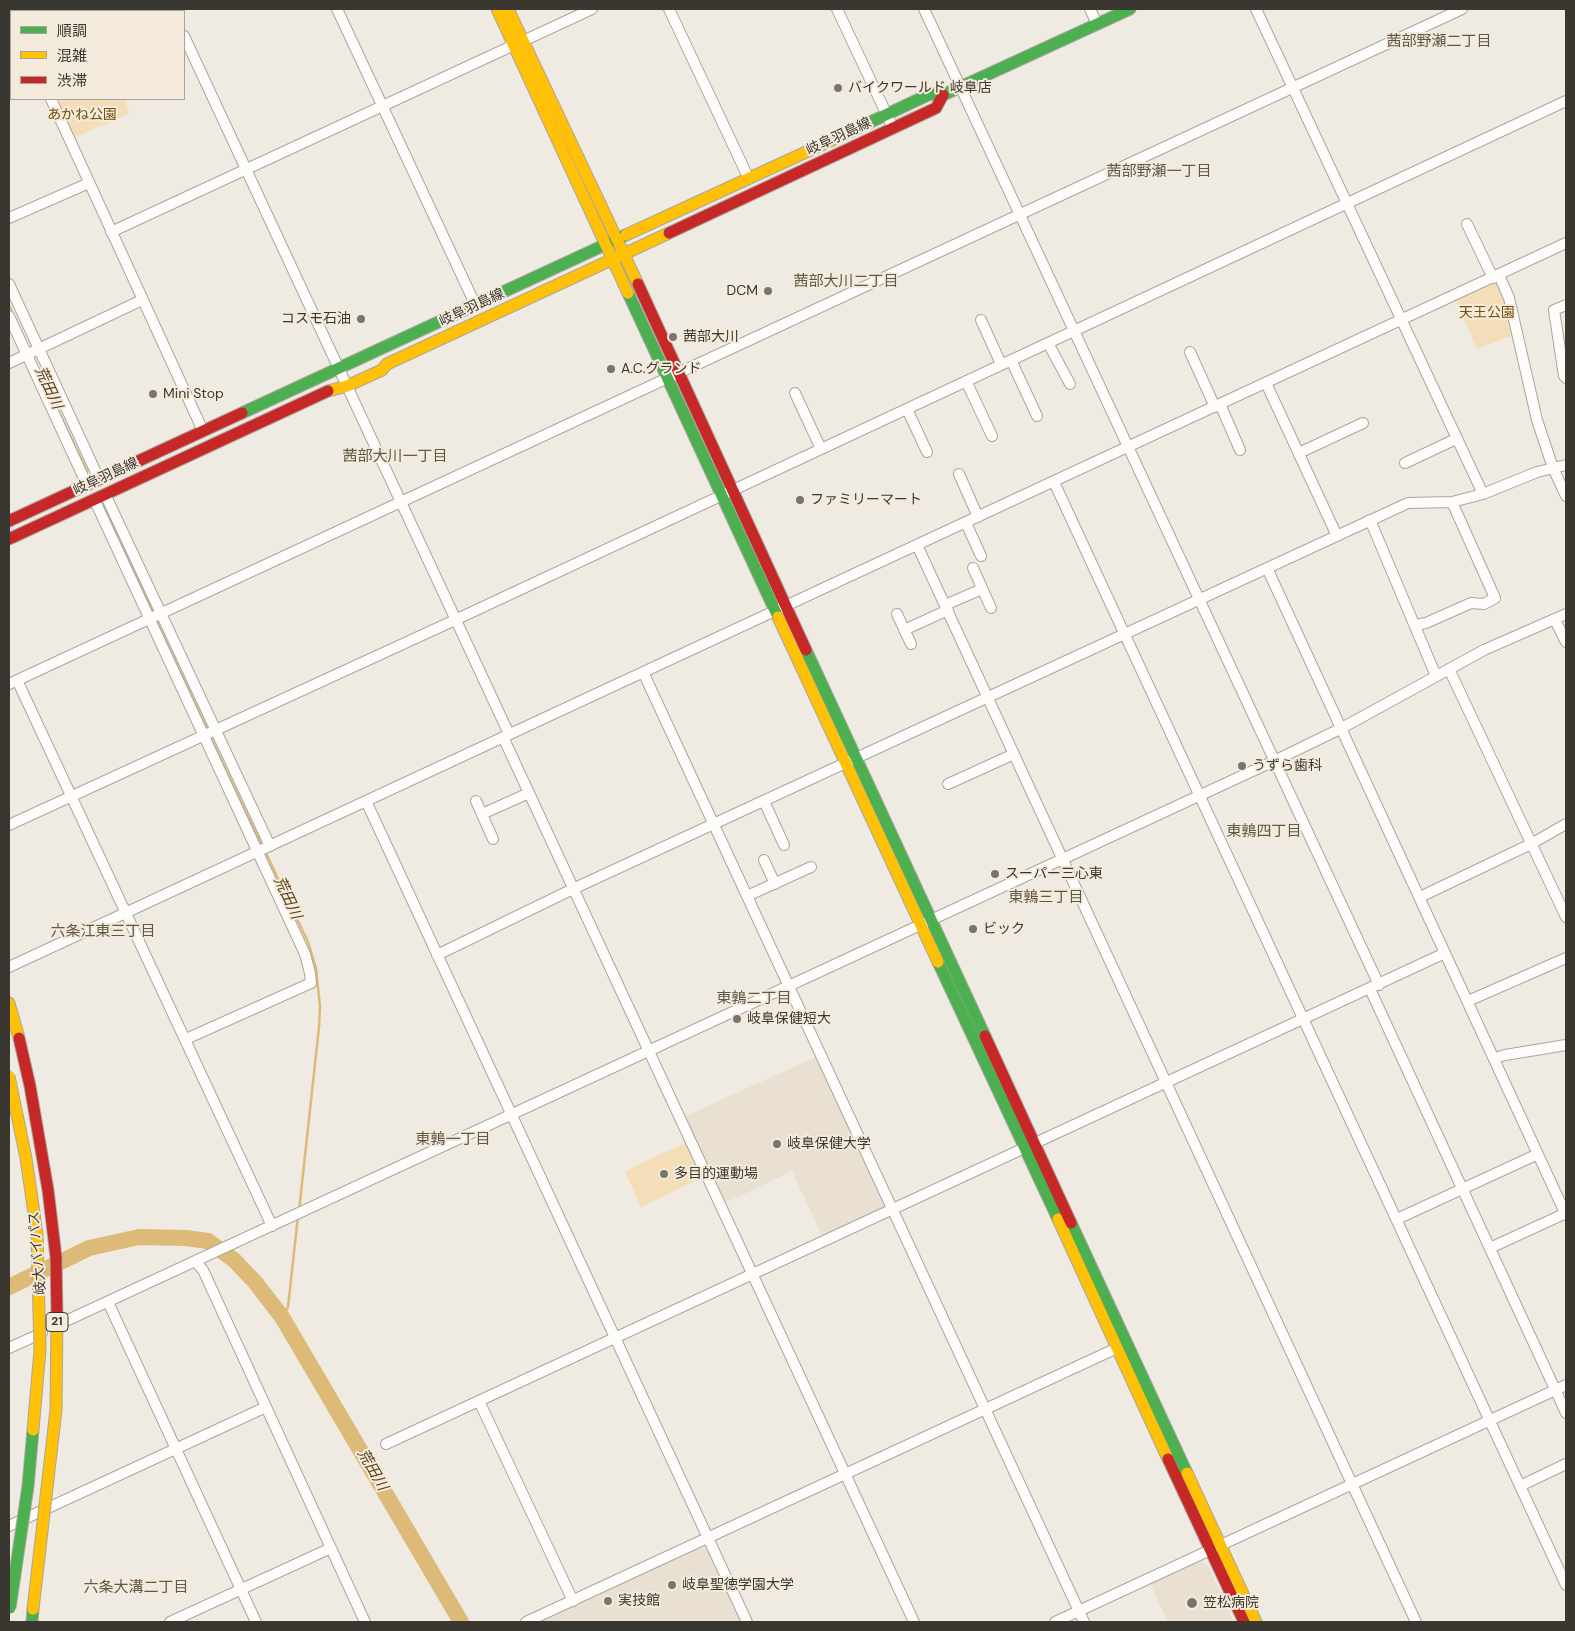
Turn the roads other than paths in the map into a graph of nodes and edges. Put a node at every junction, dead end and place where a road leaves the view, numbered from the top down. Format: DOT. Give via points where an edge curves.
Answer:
graph roads {
  1 [pos="337,9"];
  2 [pos="497,9"];
  3 [pos="508,9"];
  4 [pos="592,9"];
  5 [pos="669,9"];
  6 [pos="837,9"];
  7 [pos="924,9"];
  8 [pos="1090,9"];
  9 [pos="1130,9"];
  10 [pos="1256,9"];
  11 [pos="1462,9"];
  12 [pos="1097,24"];
  13 [pos="185,38"];
  14 [pos="519,43"];
  15 [pos="960,87"];
  16 [pos="1293,87"];
  17 [pos="943,95"];
  18 [pos="51,100"];
  19 [pos="1566,101"];
  20 [pos="382,106"];
  21 [pos="886,114"];
  22 [pos="893,128"];
  23 [pos="246,168"];
  24 [pos="748,177"];
  25 [pos="89,183"];
  26 [pos="1346,203"];
  27 [pos="1019,215"];
  28 [pos="9,218"];
  29 [pos="1467,224"];
  30 [pos="111,232"];
  31 [pos="617,238"];
  32 [pos="605,243"];
  33 [pos="1566,243"];
  34 [pos="624,253"];
  35 [pos="612,258"];
  36 [pos="1496,277"];
  37 [pos="9,284"];
  38 [pos="142,300"];
  39 [pos="475,304"];
  40 [pos="1566,304"];
  41 [pos="9,316"];
  42 [pos="981,320"];
  43 [pos="1402,320"];
  44 [pos="1073,331"];
  45 [pos="1048,343"];
  46 [pos="33,352"];
  47 [pos="1190,352"];
  48 [pos="1011,360"];
  49 [pos="9,363"];
  50 [pos="1001,364"];
  51 [pos="338,368"];
  52 [pos="679,373"];
  53 [pos="668,378"];
  54 [pos="1566,378"];
  55 [pos="966,381"];
  56 [pos="1266,383"];
  57 [pos="1070,384"];
  58 [pos="346,386"];
  59 [pos="795,393"];
  60 [pos="1217,405"];
  61 [pos="907,409"];
  62 [pos="1037,416"];
  63 [pos="1363,423"];
  64 [pos="203,431"];
  65 [pos="992,436"];
  66 [pos="1456,439"];
  67 [pos="1128,446"];
  68 [pos="821,448"];
  69 [pos="1240,450"];
  70 [pos="927,452"];
  71 [pos="1299,453"];
  72 [pos="1405,463"];
  73 [pos="1566,465"];
  74 [pos="1553,468"];
  75 [pos="959,474"];
  76 [pos="99,479"];
  77 [pos="1054,482"];
  78 [pos="87,485"];
  79 [pos="727,492"];
  80 [pos="105,494"];
  81 [pos="1483,494"];
  82 [pos="1566,496"];
  83 [pos="94,499"];
  84 [pos="400,502"];
  85 [pos="1452,502"];
  86 [pos="978,517"];
  87 [pos="1370,520"];
  88 [pos="9,521"];
  89 [pos="966,523"];
  90 [pos="1337,536"];
  91 [pos="9,539"];
  92 [pos="917,545"];
  93 [pos="981,556"];
  94 [pos="973,568"];
  95 [pos="1267,568"];
  96 [pos="982,589"];
  97 [pos="1201,600"];
  98 [pos="780,608"];
  99 [pos="946,608"];
  100 [pos="991,608"];
  101 [pos="897,614"];
  102 [pos="1566,614"];
  103 [pos="156,616"];
  104 [pos="455,620"];
  105 [pos="1555,620"];
  106 [pos="1415,625"];
  107 [pos="904,630"];
  108 [pos="1125,635"];
  109 [pos="1566,642"];
  110 [pos="911,644"];
  111 [pos="1449,669"];
  112 [pos="643,672"];
  113 [pos="1436,676"];
  114 [pos="13,682"];
  115 [pos="988,698"];
  116 [pos="1340,729"];
  117 [pos="209,732"];
  118 [pos="506,736"];
  119 [pos="1014,754"];
  120 [pos="851,761"];
  121 [pos="1274,761"];
  122 [pos="948,784"];
  123 [pos="529,792"];
  124 [pos="72,795"];
  125 [pos="1200,795"];
  126 [pos="366,801"];
  127 [pos="476,801"];
  128 [pos="764,801"];
  129 [pos="482,814"];
  130 [pos="714,824"];
  131 [pos="1566,824"];
  132 [pos="9,825"];
  133 [pos="493,839"];
  134 [pos="1531,844"];
  135 [pos="784,845"];
  136 [pos="264,849"];
  137 [pos="1062,858"];
  138 [pos="764,860"];
  139 [pos="811,868"];
  140 [pos="775,884"];
  141 [pos="575,888"];
  142 [pos="748,896"];
  143 [pos="1420,897"];
  144 [pos="127,912"];
  145 [pos="1566,917"];
  146 [pos="930,919"];
  147 [pos="920,925"];
  148 [pos="1445,953"];
  149 [pos="437,955"];
  150 [pos="1566,958"];
  151 [pos="9,967"];
  152 [pos="790,985"];
  153 [pos="1375,987"];
  154 [pos="1468,1002"];
  155 [pos="9,1003"];
  156 [pos="1304,1019"];
  157 [pos="186,1039"];
  158 [pos="1566,1045"];
  159 [pos="649,1050"];
  160 [pos="1495,1058"];
  161 [pos="9,1076"];
  162 [pos="1166,1083"];
  163 [pos="511,1114"];
  164 [pos="1030,1146"];
  165 [pos="1538,1154"];
  166 [pos="1463,1189"];
  167 [pos="892,1210"];
  168 [pos="1566,1214"];
  169 [pos="1397,1219"];
  170 [pos="272,1226"];
  171 [pos="1490,1248"];
  172 [pos="200,1260"];
  173 [pos="753,1275"];
  174 [pos="108,1302"];
  175 [pos="616,1339"];
  176 [pos="9,1348"];
  177 [pos="1117,1348"];
  178 [pos="1566,1385"];
  179 [pos="1556,1390"];
  180 [pos="479,1401"];
  181 [pos="266,1407"];
  182 [pos="985,1409"];
  183 [pos="1566,1413"];
  184 [pos="1489,1420"];
  185 [pos="386,1444"];
  186 [pos="175,1449"];
  187 [pos="1566,1464"];
  188 [pos="846,1474"];
  189 [pos="1352,1485"];
  190 [pos="1520,1486"];
  191 [pos="9,1526"];
  192 [pos="708,1539"];
  193 [pos="1215,1547"];
  194 [pos="331,1548"];
  195 [pos="1566,1585"];
  196 [pos="240,1590"];
  197 [pos="573,1601"];
  198 [pos="9,1611"];
  199 [pos="1078,1611"];
  200 [pos="32,1622"];
  201 [pos="170,1622"];
  202 [pos="256,1622"];
  203 [pos="365,1622"];
  204 [pos="526,1622"];
  205 [pos="747,1622"];
  206 [pos="914,1622"];
  207 [pos="1055,1622"];
  208 [pos="1084,1622"];
  209 [pos="1244,1622"];
  210 [pos="1256,1622"];
  211 [pos="1416,1622"];
  1 -- 20 [label="street"];
  2 -- 14 [label="main road"];
  3 -- 14 [label="main road"];
  4 -- 14 [label="street"];
  5 -- 24 [label="street"];
  6 -- 21 [label="street"];
  7 -- 15 [label="street"];
  8 -- 12 [label="street"];
  9 -- 12 [label="main road, 岐阜羽島線"];
  10 -- 16 [label="street"];
  11 -- 16 [label="street"];
  12 -- 15 [label="main road, 岐阜羽島線"];
  13 -- 23 [label="street"];
  14 -- 20 [label="street"];
  14 -- 31 [label="main road"];
  14 -- 32 [label="main road"];
  15 -- 17 [label="main road, 岐阜羽島線"];
  15 -- 27 [label="street"];
  16 -- 26 [label="street"];
  16 -- 27 [label="street"];
  17 -- 21 [label="main road, 岐阜羽島線" via="930,94"];
  17 -- 22 [label="main road, 岐阜羽島線" via="936,108"];
  18 -- 25 [label="street"];
  19 -- 26 [label="street"];
  20 -- 23 [label="street"];
  20 -- 39 [label="street"];
  21 -- 22 [label="street"];
  21 -- 24 [label="main road, 岐阜羽島線"];
  22 -- 34 [label="main road, 岐阜羽島線"];
  23 -- 30 [label="street"];
  23 -- 51 [label="street"];
  24 -- 31 [label="main road, 岐阜羽島線"];
  25 -- 28 [label="street"];
  25 -- 30 [label="street"];
  26 -- 43 [label="street"];
  26 -- 44 [label="street"];
  27 -- 44 [label="street"];
  27 -- 52 [label="street"];
  29 -- 36 [label="street"];
  30 -- 38 [label="street"];
  31 -- 32 [label="main road, 岐阜羽島線"];
  31 -- 34 [label="main road"];
  32 -- 35 [label="main road"];
  32 -- 39 [label="main road, 岐阜羽島線"];
  33 -- 36 [label="street"];
  34 -- 35 [label="main road, 岐阜羽島線"];
  34 -- 52 [label="main road"];
  35 -- 53 [label="main road"];
  35 -- 58 [label="main road, 岐阜羽島線"];
  36 -- 43 [label="street"];
  36 -- 74 [label="street" via="1509,298 1532,403"];
  37 -- 46 [label="street"];
  38 -- 46 [label="street"];
  38 -- 64 [label="street"];
  39 -- 51 [label="main road, 岐阜羽島線"];
  40 -- 54 [label="street" via="1554,310"];
  41 -- 46 [label="street"];
  42 -- 50 [label="street"];
  43 -- 56 [label="street"];
  43 -- 66 [label="street"];
  44 -- 45 [label="street"];
  44 -- 67 [label="street"];
  45 -- 48 [label="street"];
  45 -- 57 [label="street"];
  46 -- 49 [label="street"];
  46 -- 76 [label="street"];
  46 -- 78 [label="street"];
  47 -- 60 [label="street"];
  48 -- 50 [label="street"];
  48 -- 62 [label="street"];
  50 -- 55 [label="street"];
  51 -- 58 [label="street"];
  51 -- 64 [label="main road, 岐阜羽島線"];
  52 -- 53 [label="street"];
  52 -- 79 [label="main road"];
  53 -- 79 [label="main road"];
  53 -- 84 [label="street"];
  55 -- 61 [label="street"];
  55 -- 65 [label="street"];
  56 -- 60 [label="street"];
  56 -- 71 [label="street"];
  58 -- 80 [label="main road, 岐阜羽島線" via="336,387"];
  58 -- 84 [label="street"];
  59 -- 68 [label="street"];
  60 -- 67 [label="street"];
  60 -- 69 [label="street"];
  61 -- 68 [label="street"];
  61 -- 70 [label="street"];
  63 -- 71 [label="street"];
  64 -- 76 [label="main road, 岐阜羽島線"];
  66 -- 72 [label="street"];
  66 -- 81 [label="street"];
  67 -- 77 [label="street"];
  67 -- 97 [label="street"];
  68 -- 79 [label="street"];
  71 -- 90 [label="street"];
  73 -- 74 [label="street"];
  74 -- 81 [label="street"];
  74 -- 82 [label="street"];
  75 -- 86 [label="street"];
  76 -- 78 [label="main road, 岐阜羽島線"];
  77 -- 86 [label="street"];
  77 -- 108 [label="street"];
  78 -- 88 [label="main road, 岐阜羽島線"];
  79 -- 98 [label="main road"];
  79 -- 104 [label="street"];
  80 -- 83 [label="main road, 岐阜羽島線"];
  80 -- 103 [label="street"];
  81 -- 85 [label="street"];
  83 -- 91 [label="main road, 岐阜羽島線"];
  83 -- 103 [label="street"];
  84 -- 103 [label="street"];
  84 -- 104 [label="street"];
  85 -- 87 [label="street" via="1408,503"];
  85 -- 106 [label="street" via="1495,598 1484,604 1471,603 1426,624"];
  86 -- 89 [label="street"];
  87 -- 90 [label="street"];
  87 -- 106 [label="street"];
  89 -- 92 [label="street"];
  89 -- 93 [label="street"];
  90 -- 95 [label="street"];
  92 -- 98 [label="street"];
  92 -- 99 [label="street"];
  94 -- 96 [label="street"];
  95 -- 97 [label="street"];
  95 -- 116 [label="street"];
  96 -- 99 [label="street"];
  96 -- 100 [label="street"];
  97 -- 108 [label="street"];
  97 -- 121 [label="street"];
  98 -- 112 [label="street"];
  98 -- 120 [label="main road"];
  99 -- 107 [label="street"];
  99 -- 115 [label="street"];
  101 -- 107 [label="street"];
  102 -- 105 [label="street"];
  103 -- 114 [label="street"];
  103 -- 117 [label="street"];
  104 -- 117 [label="street"];
  104 -- 118 [label="street"];
  105 -- 109 [label="street"];
  105 -- 111 [label="street" via="1484,650"];
  106 -- 113 [label="street"];
  107 -- 110 [label="street"];
  108 -- 115 [label="street"];
  108 -- 125 [label="street"];
  111 -- 113 [label="street"];
  111 -- 134 [label="street"];
  112 -- 118 [label="street"];
  112 -- 130 [label="street"];
  113 -- 116 [label="street"];
  114 -- 124 [label="street"];
  115 -- 119 [label="street"];
  115 -- 120 [label="street"];
  116 -- 121 [label="street"];
  116 -- 143 [label="street"];
  117 -- 124 [label="street"];
  117 -- 136 [label="street"];
  118 -- 123 [label="street"];
  118 -- 126 [label="street"];
  119 -- 122 [label="street"];
  119 -- 137 [label="street"];
  120 -- 128 [label="street"];
  120 -- 146 [label="main road"];
  120 -- 147 [label="main road"];
  121 -- 125 [label="street"];
  121 -- 153 [label="street"];
  123 -- 129 [label="street"];
  123 -- 141 [label="street"];
  124 -- 132 [label="street"];
  124 -- 144 [label="street"];
  125 -- 137 [label="street"];
  125 -- 156 [label="street"];
  126 -- 136 [label="street"];
  126 -- 149 [label="street"];
  127 -- 129 [label="street"];
  128 -- 130 [label="street"];
  128 -- 135 [label="street"];
  129 -- 133 [label="street"];
  130 -- 141 [label="street"];
  130 -- 142 [label="street"];
  131 -- 134 [label="street"];
  134 -- 143 [label="street"];
  134 -- 145 [label="street"];
  136 -- 144 [label="street"];
  136 -- 157 [label="street" via="305,954 311,984"];
  137 -- 146 [label="street"];
  137 -- 162 [label="street"];
  138 -- 140 [label="street"];
  139 -- 140 [label="street"];
  140 -- 142 [label="street"];
  141 -- 149 [label="street"];
  141 -- 159 [label="street"];
  142 -- 152 [label="street"];
  143 -- 148 [label="street"];
  144 -- 151 [label="street"];
  144 -- 157 [label="street"];
  146 -- 147 [label="street"];
  146 -- 164 [label="main road"];
  147 -- 152 [label="street"];
  147 -- 164 [label="main road"];
  148 -- 153 [label="street"];
  148 -- 154 [label="street"];
  149 -- 163 [label="street"];
  150 -- 154 [label="street"];
  152 -- 159 [label="street"];
  152 -- 167 [label="street"];
  153 -- 156 [label="street"];
  153 -- 166 [label="street"];
  154 -- 160 [label="street"];
  155 -- 200 [label="main road, 岐大バイパス / 21, bridge" via="30,1086 48,1190 58,1297 55,1418"];
  156 -- 162 [label="street"];
  156 -- 169 [label="street"];
  157 -- 170 [label="street"];
  158 -- 160 [label="street"];
  159 -- 163 [label="street"];
  159 -- 173 [label="street"];
  160 -- 165 [label="street"];
  161 -- 198 [label="main road, 岐大バイパス / 21, bridge" via="37,1234 40,1324 36,1409"];
  162 -- 164 [label="street"];
  162 -- 189 [label="street"];
  163 -- 170 [label="street"];
  163 -- 175 [label="street"];
  164 -- 167 [label="street"];
  164 -- 177 [label="main road"];
  164 -- 193 [label="main road"];
  165 -- 166 [label="street"];
  165 -- 168 [label="street"];
  166 -- 169 [label="street"];
  166 -- 171 [label="street"];
  167 -- 173 [label="street"];
  167 -- 182 [label="street"];
  168 -- 171 [label="street"];
  169 -- 184 [label="street"];
  170 -- 172 [label="street"];
  171 -- 179 [label="street"];
  172 -- 174 [label="street"];
  172 -- 181 [label="street"];
  173 -- 175 [label="street"];
  173 -- 188 [label="street"];
  174 -- 176 [label="street"];
  174 -- 186 [label="street"];
  175 -- 180 [label="street"];
  175 -- 192 [label="street"];
  177 -- 182 [label="street"];
  177 -- 193 [label="main road"];
  178 -- 179 [label="street"];
  179 -- 183 [label="street"];
  179 -- 184 [label="street"];
  180 -- 185 [label="street"];
  180 -- 197 [label="street"];
  181 -- 186 [label="street"];
  181 -- 194 [label="street"];
  182 -- 188 [label="street"];
  182 -- 199 [label="street"];
  184 -- 189 [label="street"];
  184 -- 190 [label="street"];
  186 -- 191 [label="street"];
  186 -- 196 [label="street"];
  187 -- 190 [label="street"];
  188 -- 192 [label="street"];
  188 -- 206 [label="street"];
  189 -- 193 [label="street"];
  189 -- 211 [label="street"];
  190 -- 195 [label="street"];
  192 -- 197 [label="street"];
  192 -- 205 [label="street"];
  193 -- 199 [label="street"];
  193 -- 209 [label="main road"];
  193 -- 210 [label="main road"];
  194 -- 196 [label="street"];
  194 -- 203 [label="street"];
  196 -- 201 [label="street"];
  196 -- 202 [label="street"];
  197 -- 204 [label="street"];
  199 -- 207 [label="street"];
  199 -- 208 [label="street"];
}
